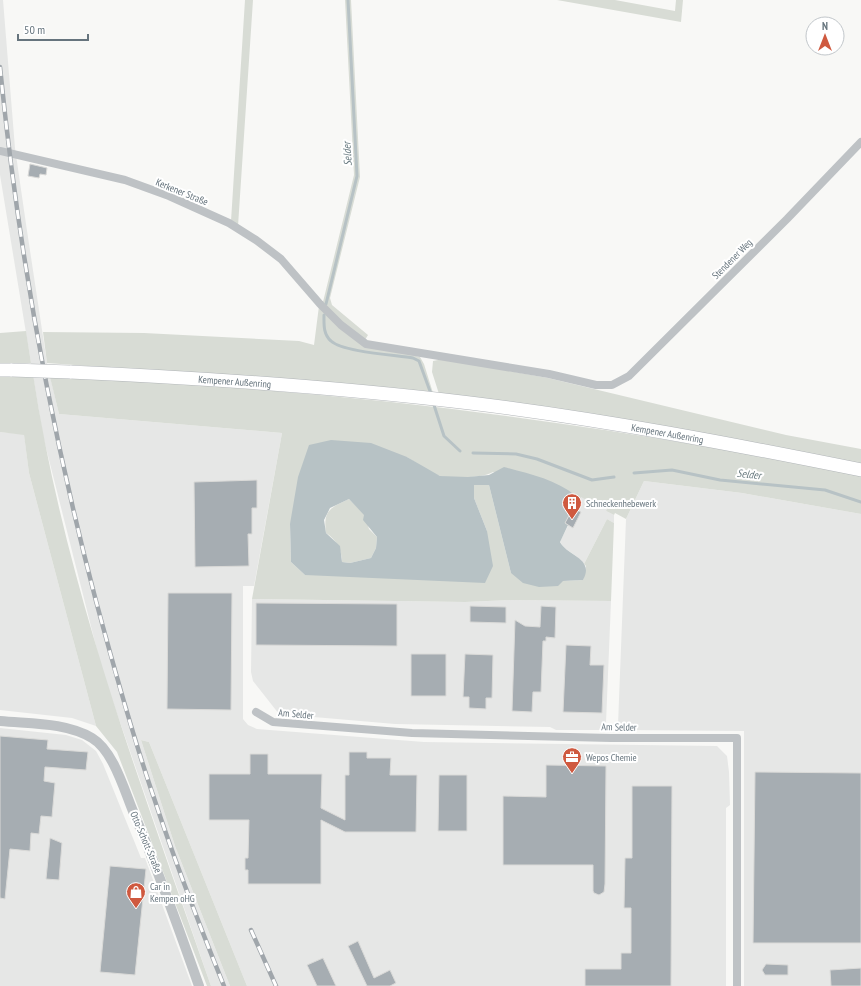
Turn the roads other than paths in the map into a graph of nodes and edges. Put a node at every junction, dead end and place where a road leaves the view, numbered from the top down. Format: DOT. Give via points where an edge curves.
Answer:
graph roads {
  1 [pos="861,142"];
  2 [pos="0,151"];
  3 [pos="6,370"];
  4 [pos="612,385"];
  5 [pos="861,470"];
  6 [pos="256,712"];
  7 [pos="0,721"];
  8 [pos="200,986"];
  9 [pos="737,986"];
  1 -- 4 [label="street, Stendener Weg" via="629,376"];
  2 -- 4 [label="street, Kerkener Straße" via="125,180 169,196 229,223 281,259 325,309 366,344 548,374 596,385"];
  3 -- 5 [label="main road, Kempener Außenring, bridge" via="219,380 399,395 613,425"];
  6 -- 9 [label="street, Am Selder" via="273,722 412,733 737,738"];
  7 -- 8 [label="street, Otto-Schott-Straße" via="55,727 82,733 101,746 109,756 162,879"];
}
